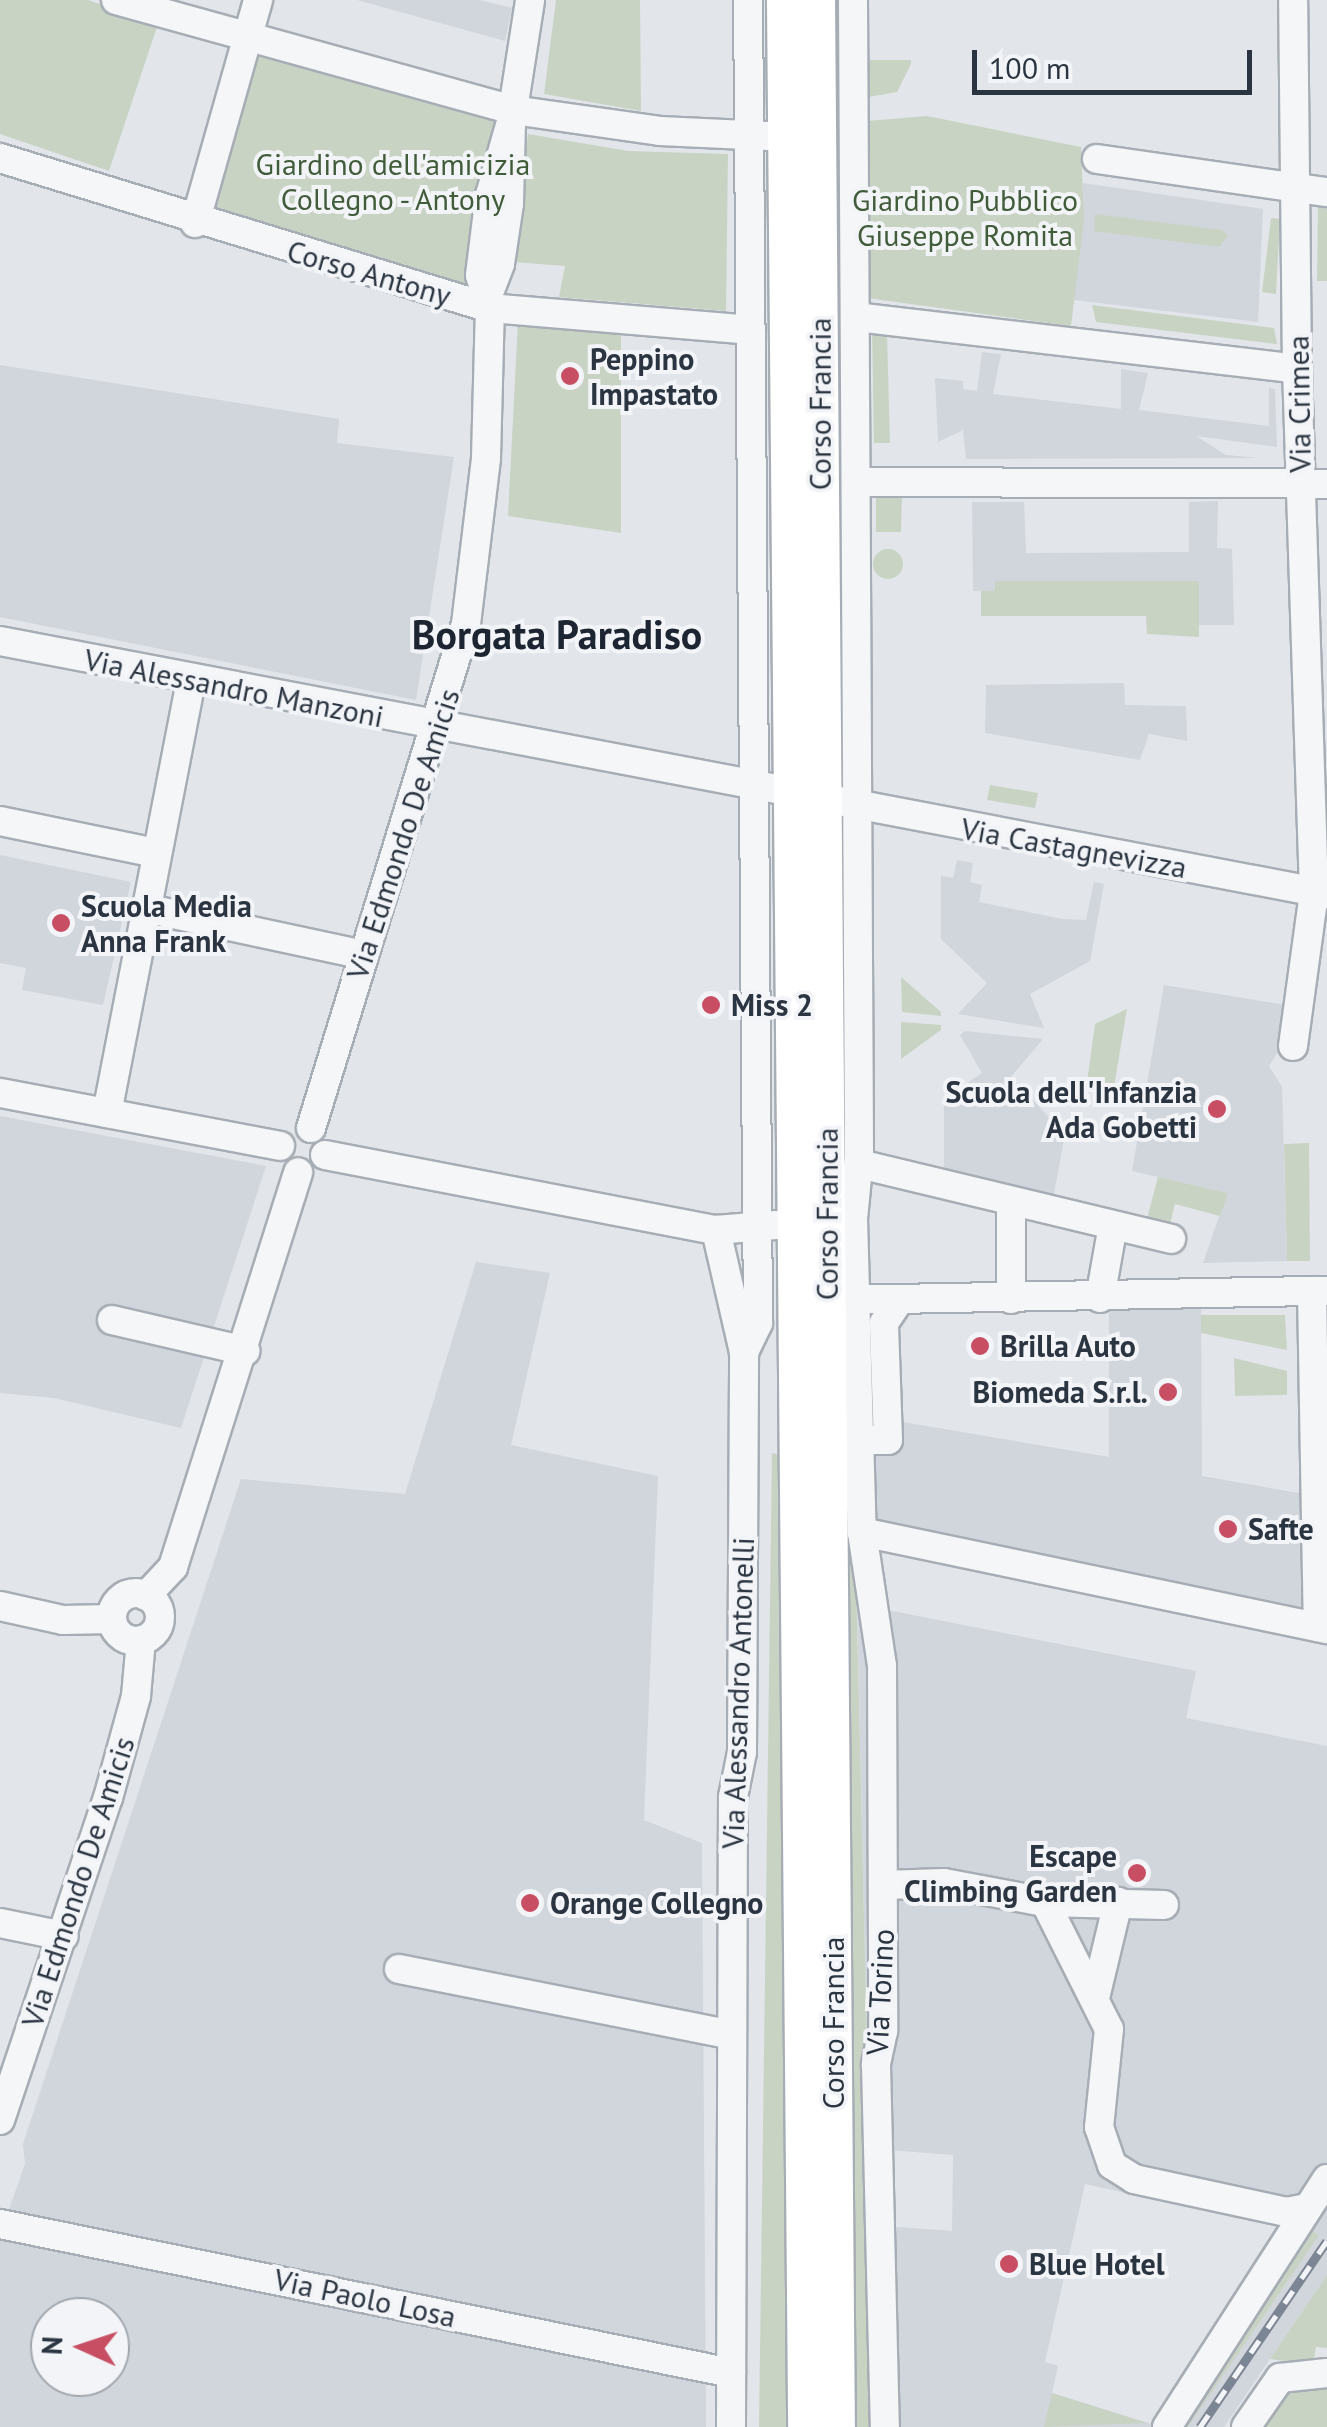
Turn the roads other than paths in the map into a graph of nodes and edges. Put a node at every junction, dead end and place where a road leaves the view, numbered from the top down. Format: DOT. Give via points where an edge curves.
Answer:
graph roads {
  1 [pos="116,0"];
  2 [pos="258,0"];
  3 [pos="530,0"];
  4 [pos="748,0"];
  5 [pos="784,0"];
  6 [pos="817,0"];
  7 [pos="853,0"];
  8 [pos="1294,0"];
  9 [pos="250,40"];
  10 [pos="512,116"];
  11 [pos="784,136"];
  12 [pos="0,158"];
  13 [pos="1097,159"];
  14 [pos="1296,190"];
  15 [pos="1327,192"];
  16 [pos="195,222"];
  17 [pos="489,303"];
  18 [pos="856,316"];
  19 [pos="750,330"];
  20 [pos="1297,369"];
  21 [pos="856,482"];
  22 [pos="1314,484"];
  23 [pos="0,642"];
  24 [pos="191,680"];
  25 [pos="436,728"];
  26 [pos="752,781"];
  27 [pos="806,794"];
  28 [pos="857,809"];
  29 [pos="0,821"];
  30 [pos="156,854"];
  31 [pos="1321,893"];
  32 [pos="146,908"];
  33 [pos="364,955"];
  34 [pos="756,1044"];
  35 [pos="792,1045"];
  36 [pos="1293,1046"];
  37 [pos="0,1093"];
  38 [pos="107,1113"];
  39 [pos="311,1128"];
  40 [pos="280,1146"];
  41 [pos="324,1155"];
  42 [pos="859,1164"];
  43 [pos="298,1172"];
  44 [pos="1011,1203"];
  45 [pos="758,1225"];
  46 [pos="810,1226"];
  47 [pos="716,1230"];
  48 [pos="1111,1236"];
  49 [pos="1171,1239"];
  50 [pos="1319,1291"];
  51 [pos="744,1298"];
  52 [pos="1100,1298"];
  53 [pos="827,1299"];
  54 [pos="1010,1299"];
  55 [pos="900,1300"];
  56 [pos="112,1320"];
  57 [pos="245,1351"];
  58 [pos="874,1440"];
  59 [pos="862,1532"];
  60 [pos="146,1596"];
  61 [pos="0,1606"];
  62 [pos="112,1618"];
  63 [pos="1322,1628"];
  64 [pos="141,1640"];
  65 [pos="884,1885"];
  66 [pos="1046,1902"];
  67 [pos="1118,1902"];
  68 [pos="1164,1905"];
  69 [pos="0,1922"];
  70 [pos="64,1936"];
  71 [pos="399,1968"];
  72 [pos="1096,1998"];
  73 [pos="732,2035"];
  74 [pos="0,2120"];
  75 [pos="1327,2179"];
  76 [pos="1306,2208"];
  77 [pos="0,2224"];
  78 [pos="1327,2372"];
  79 [pos="730,2373"];
  80 [pos="730,2427"];
  81 [pos="804,2427"];
  82 [pos="836,2427"];
  83 [pos="885,2427"];
  84 [pos="1166,2427"];
  85 [pos="1246,2427"];
  1 -- 9 [label="street"];
  2 -- 9 [label="street"];
  3 -- 10 [label="street, Via Edmondo De Amicis"];
  4 -- 11 [label="street, Corso Francia"];
  5 -- 11 [label="main road, Corso Francia"];
  6 -- 11 [label="main road, Corso Francia"];
  7 -- 18 [label="street, Corso Francia"];
  8 -- 14 [label="street, Via Crimea"];
  9 -- 10 [label="street"];
  9 -- 16 [label="street"];
  10 -- 11 [label="street"];
  10 -- 17 [label="street, Via Edmondo De Amicis" via="509,204"];
  11 -- 19 [label="street, Corso Francia"];
  11 -- 27 [label="main road, Corso Francia"];
  12 -- 16 [label="street, Corso Antony"];
  13 -- 14 [label="street"];
  14 -- 15 [label="street"];
  14 -- 20 [label="street, Via Crimea"];
  16 -- 17 [label="street, Corso Antony"];
  17 -- 19 [label="street, Corso Antony"];
  17 -- 25 [label="street, Via Edmondo De Amicis" via="478,552"];
  18 -- 20 [label="street"];
  18 -- 21 [label="street, Corso Francia"];
  19 -- 26 [label="street, Corso Francia"];
  20 -- 22 [label="street, Via Crimea"];
  21 -- 22 [label="street"];
  21 -- 28 [label="street, Corso Francia"];
  22 -- 31 [label="street, Via Crimea"];
  23 -- 24 [label="street, Via Alessandro Manzoni"];
  24 -- 25 [label="street, Via Alessandro Manzoni"];
  24 -- 30 [label="street"];
  25 -- 26 [label="street, Via Alessandro Manzoni"];
  25 -- 33 [label="street, Via Edmondo De Amicis"];
  26 -- 27 [label="street, Via Alessandro Manzoni"];
  26 -- 34 [label="street, Corso Francia"];
  27 -- 28 [label="street, Via Castagnevizza"];
  27 -- 35 [label="main road, Corso Francia"];
  27 -- 46 [label="main road, Corso Francia"];
  28 -- 31 [label="street, Via Castagnevizza"];
  28 -- 42 [label="street, Corso Francia"];
  29 -- 30 [label="street"];
  30 -- 32 [label="street"];
  31 -- 36 [label="street, Via Crimea"];
  32 -- 33 [label="street"];
  32 -- 38 [label="street"];
  33 -- 39 [label="street, Via Edmondo De Amicis"];
  34 -- 35 [label="street"];
  34 -- 45 [label="street, Corso Francia"];
  35 -- 46 [label="main road, Corso Francia"];
  37 -- 38 [label="street"];
  38 -- 40 [label="street"];
  39 -- 40 [label="street" via="288,1132"];
  39 -- 41 [label="street" via="322,1137"];
  40 -- 43 [label="street" via="286,1165"];
  41 -- 43 [label="street" via="314,1170"];
  41 -- 47 [label="street"];
  42 -- 44 [label="street"];
  42 -- 53 [label="street, Corso Francia"];
  43 -- 57 [label="street"];
  44 -- 49 [label="street"];
  44 -- 54 [label="street"];
  45 -- 46 [label="street"];
  45 -- 47 [label="street"];
  45 -- 51 [label="street, Corso Francia"];
  46 -- 53 [label="main road, Corso Francia"];
  47 -- 51 [label="street, Via Alessandro Antonelli"];
  48 -- 52 [label="street"];
  50 -- 52 [label="street" via="1119,1290"];
  50 -- 63 [label="street"];
  51 -- 53 [label="street"];
  51 -- 73 [label="street, Via Alessandro Antonelli" via="742,1743 733,1797"];
  52 -- 54 [label="street"];
  53 -- 55 [label="street"];
  53 -- 58 [label="street, Via Torino"];
  53 -- 81 [label="main road, Corso Francia"];
  53 -- 82 [label="main road, Corso Francia"];
  54 -- 55 [label="street"];
  55 -- 58 [label="street, Via Torino" via="884,1323"];
  56 -- 57 [label="street"];
  57 -- 60 [label="street" via="173,1567"];
  58 -- 59 [label="street, Via Torino"];
  59 -- 63 [label="street"];
  59 -- 65 [label="street, Via Torino" via="882,1666"];
  60 -- 62 [label="street" via="126,1596"];
  60 -- 64 [label="street" via="159,1623"];
  61 -- 62 [label="street" via="63,1620"];
  62 -- 64 [label="street" via="122,1636"];
  64 -- 70 [label="street, Via Edmondo De Amicis" via="136,1696"];
  65 -- 66 [label="street" via="944,1883"];
  65 -- 83 [label="street, Via Torino" via="883,2031 876,2065"];
  66 -- 67 [label="street"];
  66 -- 72 [label="street"];
  67 -- 68 [label="street"];
  67 -- 72 [label="street"];
  69 -- 70 [label="street"];
  70 -- 74 [label="street, Via Edmondo De Amicis"];
  71 -- 73 [label="street"];
  72 -- 76 [label="street" via="1109,2029 1099,2126 1112,2165 1134,2179 1286,2212"];
  73 -- 79 [label="street, Via Alessandro Antonelli"];
  75 -- 76 [label="street"];
  76 -- 84 [label="street" via="1301,2226"];
  77 -- 79 [label="street, Via Paolo Losa"];
  78 -- 85 [label="street" via="1280,2378"];
  79 -- 80 [label="street, Via Alessandro Antonelli"];
}
